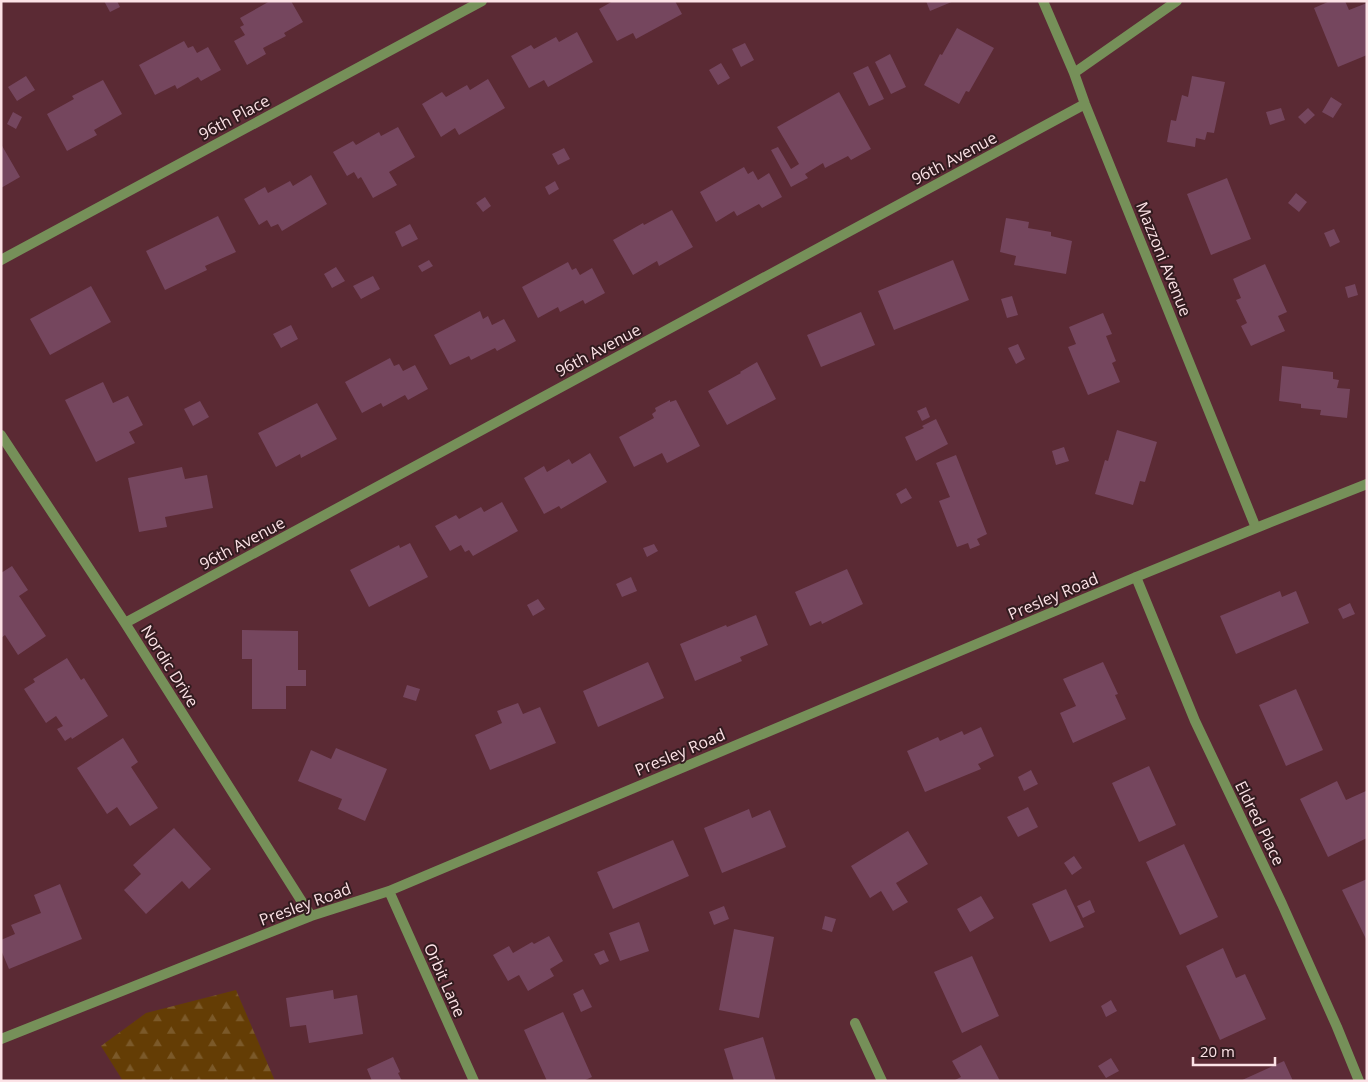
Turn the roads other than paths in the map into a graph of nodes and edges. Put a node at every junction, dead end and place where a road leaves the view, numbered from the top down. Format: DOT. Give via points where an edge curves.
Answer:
graph roads {
  1 [pos="482,1"];
  2 [pos="1043,1"];
  3 [pos="1177,1"];
  4 [pos="1074,73"];
  5 [pos="1085,104"];
  6 [pos="1,260"];
  7 [pos="1,435"];
  8 [pos="1367,484"];
  9 [pos="1256,528"];
  10 [pos="1136,577"];
  11 [pos="125,623"];
  12 [pos="389,891"];
  13 [pos="311,916"];
  14 [pos="855,1023"];
  15 [pos="1,1039"];
  16 [pos="474,1081"];
  17 [pos="882,1081"];
  18 [pos="1359,1081"];
  1 -- 6 [label="street, 96th Place"];
  2 -- 4 [label="street, Mazzoni Avenue"];
  3 -- 4 [label="street"];
  4 -- 5 [label="street, Mazzoni Avenue"];
  5 -- 9 [label="street, Mazzoni Avenue"];
  5 -- 11 [label="street, 96th Avenue"];
  7 -- 11 [label="street, Nordic Drive"];
  8 -- 9 [label="street, Presley Road"];
  9 -- 10 [label="street, Presley Road"];
  10 -- 12 [label="street, Presley Road"];
  10 -- 18 [label="street, Eldred Place" via="1195,721 1286,913"];
  11 -- 13 [label="street, Nordic Drive"];
  12 -- 13 [label="street, Presley Road"];
  12 -- 16 [label="street, Orbit Lane"];
  13 -- 15 [label="street, Presley Road"];
  14 -- 17 [label="street"];
}
